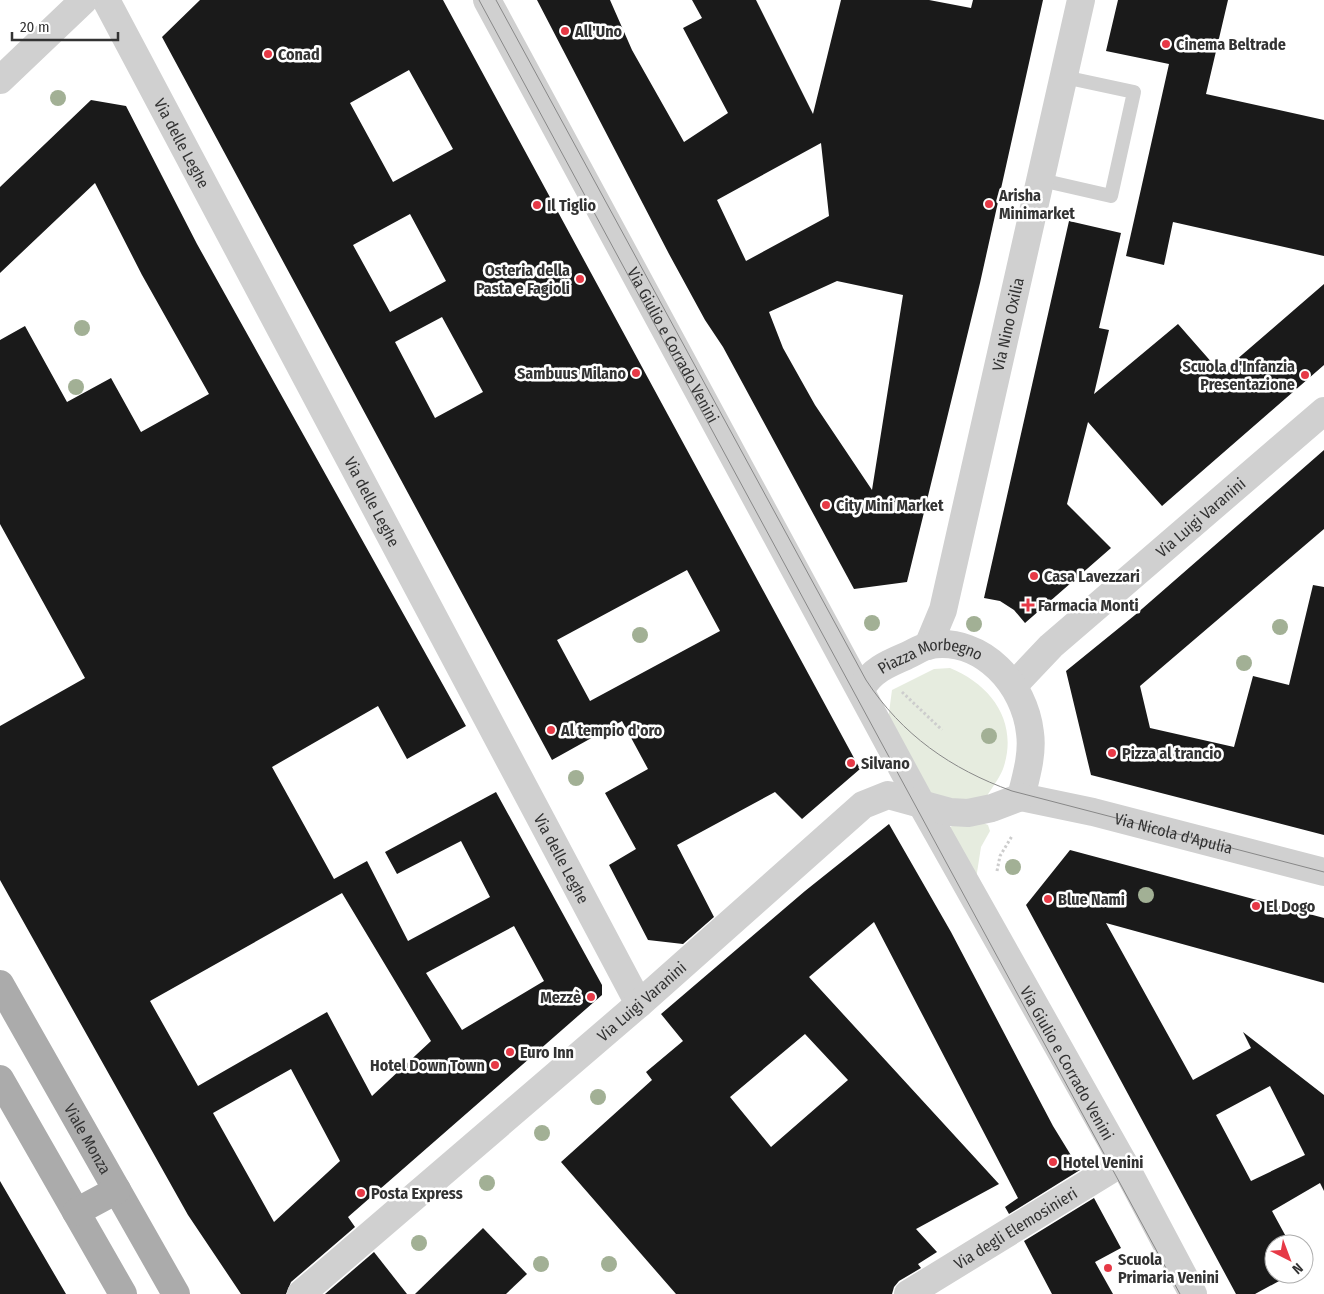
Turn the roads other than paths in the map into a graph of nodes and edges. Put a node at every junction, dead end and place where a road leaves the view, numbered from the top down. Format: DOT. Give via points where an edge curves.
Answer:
graph roads {
  1 [pos="84,0"];
  2 [pos="106,0"];
  3 [pos="487,0"];
  4 [pos="1081,0"];
  5 [pos="1064,77"];
  6 [pos="0,80"];
  7 [pos="1041,180"];
  8 [pos="1324,411"];
  9 [pos="928,646"];
  10 [pos="1014,685"];
  11 [pos="861,690"];
  12 [pos="1022,797"];
  13 [pos="922,805"];
  14 [pos="1324,872"];
  15 [pos="983,913"];
  16 [pos="0,984"];
  17 [pos="639,1004"];
  18 [pos="0,1079"];
  19 [pos="1123,1162"];
  20 [pos="116,1190"];
  21 [pos="76,1212"];
  22 [pos="123,1294"];
  23 [pos="176,1294"];
  24 [pos="301,1294"];
  25 [pos="908,1294"];
  26 [pos="1193,1294"];
  1 -- 6 [label="street"];
  2 -- 17 [label="street, Via delle Leghe"];
  3 -- 11 [label="street, Via Giulio e Corrado Venini"];
  4 -- 5 [label="street, Via Nino Oxilia"];
  5 -- 7 [label="street, Via Nino Oxilia"];
  5 -- 7 [label="lane" via="1134,92 1111,196"];
  7 -- 9 [label="street, Via Nino Oxilia" via="943,610"];
  8 -- 10 [label="street, Via Luigi Varanini" via="1050,646"];
  9 -- 10 [label="street, Piazza Morbegno" via="955,646 976,653 995,665"];
  9 -- 11 [label="street, Piazza Morbegno" via="885,666 866,680"];
  10 -- 12 [label="street, Piazza Morbegno" via="1025,708 1031,735"];
  11 -- 13 [label="street, Piazza Morbegno"];
  12 -- 13 [label="street" via="968,813"];
  12 -- 14 [label="street, Via Nicola d'Apulia" via="1093,812"];
  13 -- 15 [label="street, Piazza Morbegno"];
  13 -- 17 [label="street, Via Luigi Varanini" via="888,795 863,805"];
  15 -- 19 [label="street, Via Giulio e Corrado Venini"];
  16 -- 20 [label="main road, Viale Monza"];
  17 -- 24 [label="street, Via Luigi Varanini"];
  18 -- 21 [label="main road"];
  19 -- 25 [label="street, Via degli Elemosinieri"];
  19 -- 26 [label="street, Via Giulio e Corrado Venini"];
  20 -- 21 [label="main road"];
  20 -- 23 [label="main road, Viale Monza"];
  21 -- 22 [label="main road"];
}
